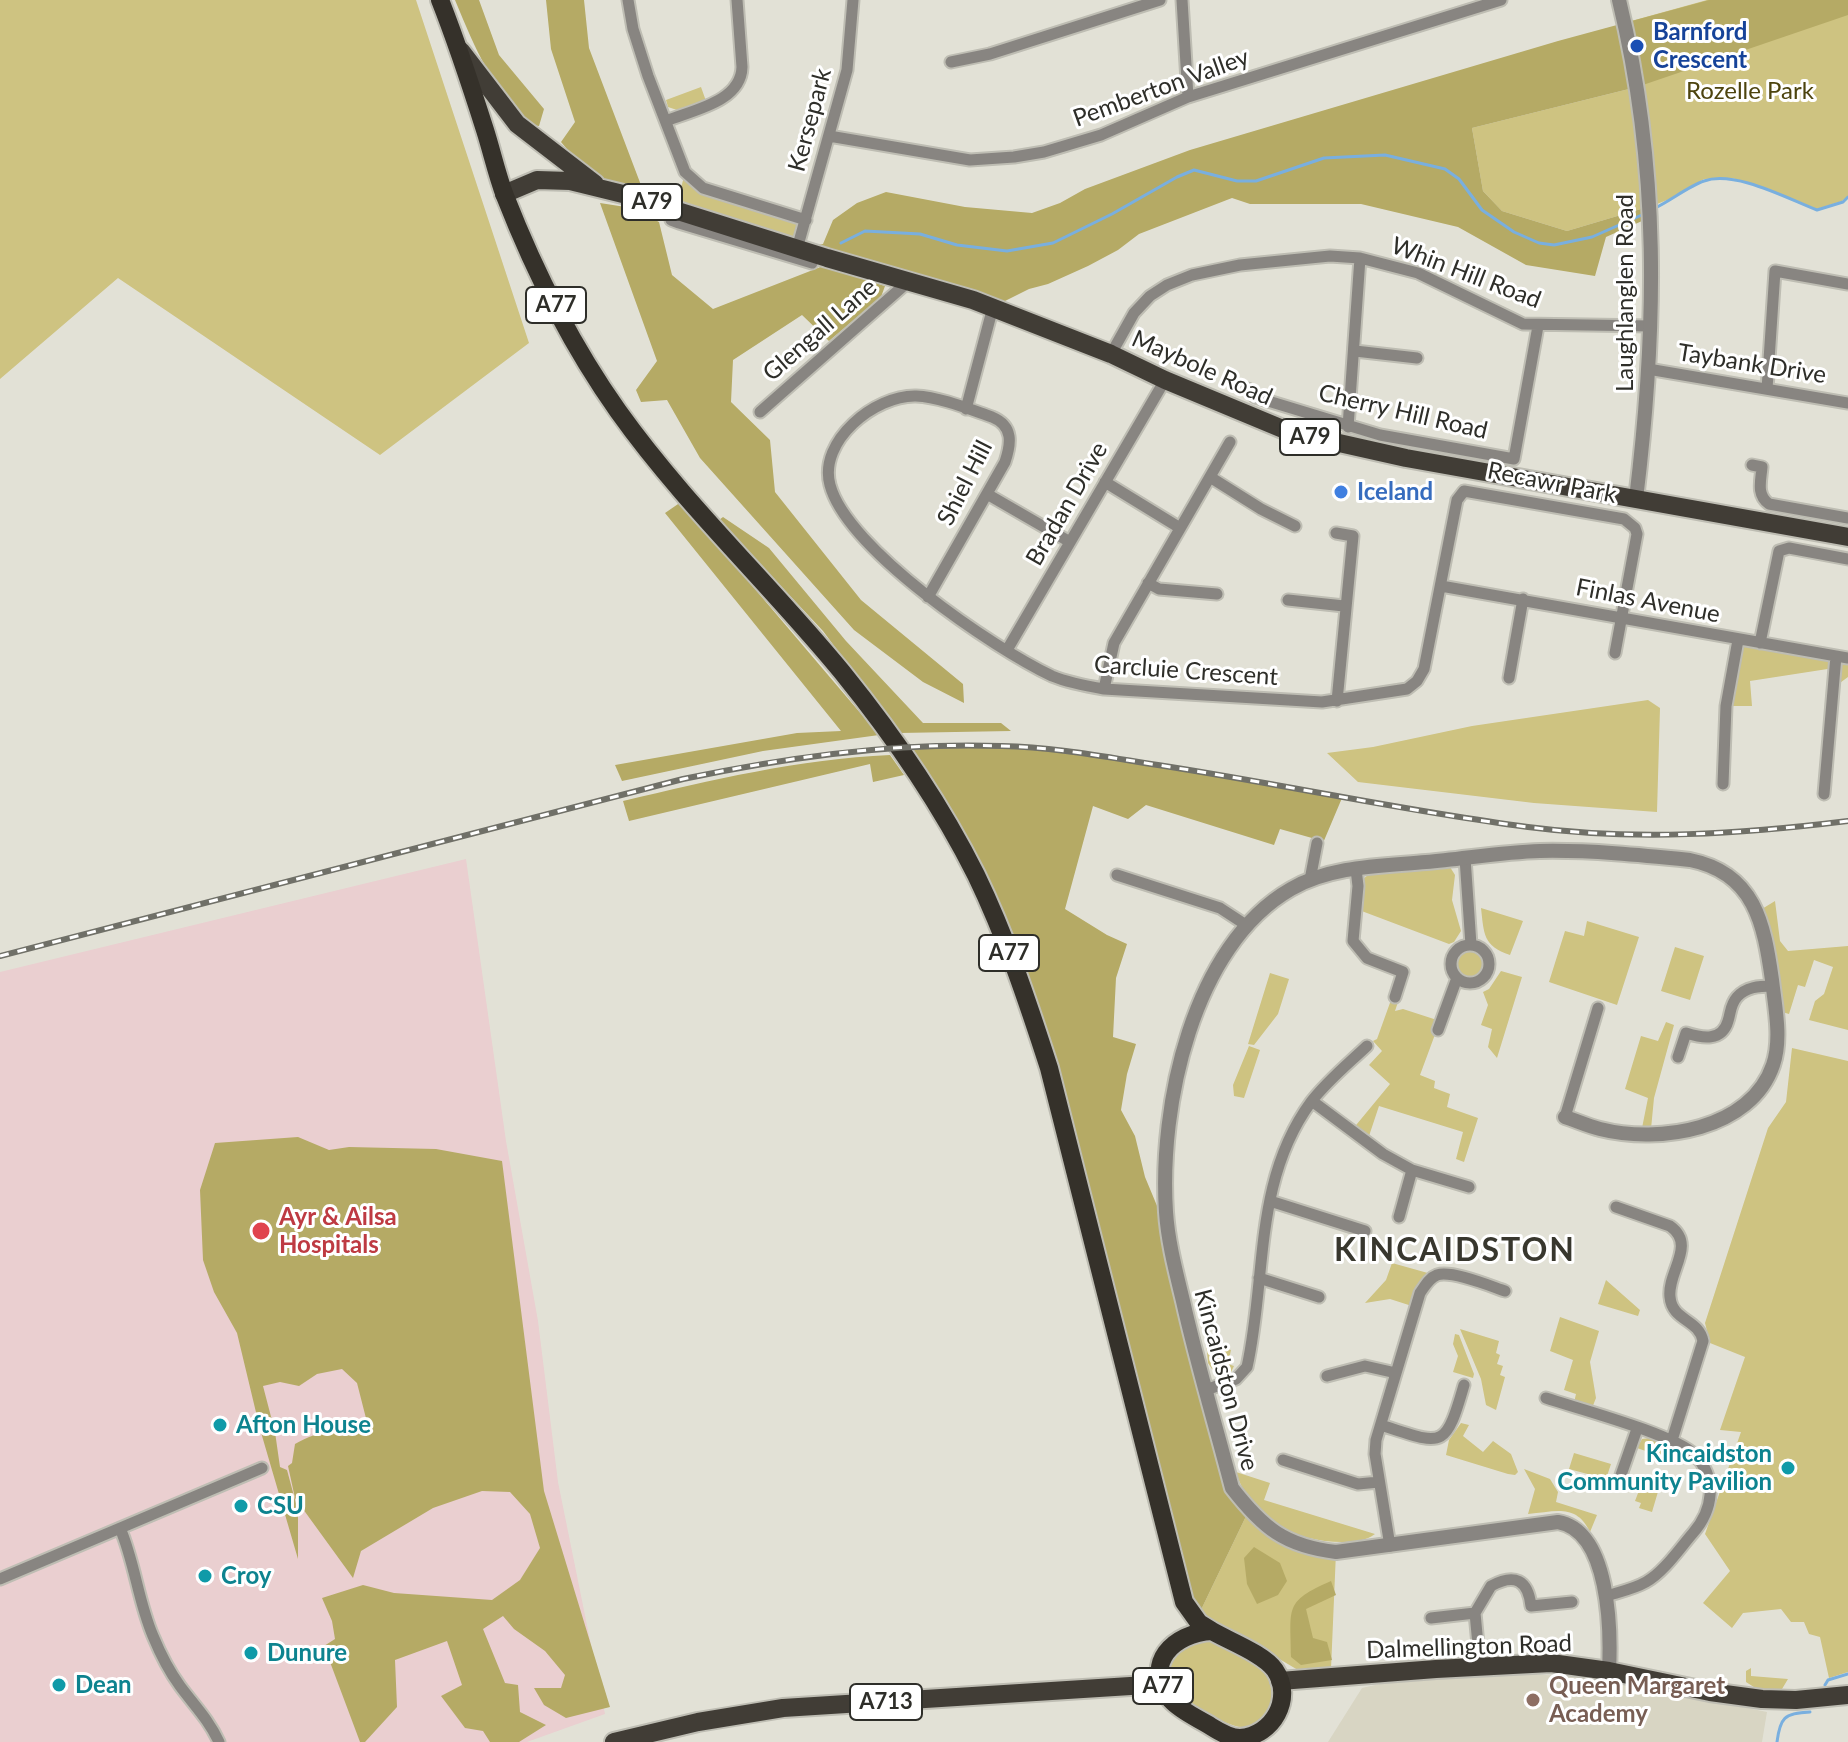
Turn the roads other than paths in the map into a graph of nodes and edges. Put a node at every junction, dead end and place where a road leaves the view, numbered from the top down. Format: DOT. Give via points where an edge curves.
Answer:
graph roads {
  1 [pos="440,0"];
  2 [pos="628,0"];
  3 [pos="737,0"];
  4 [pos="853,0"];
  5 [pos="1160,0"];
  6 [pos="1182,0"];
  7 [pos="1501,0"];
  8 [pos="1619,0"];
  9 [pos="459,49"];
  10 [pos="951,62"];
  11 [pos="1188,97"];
  12 [pos="666,121"];
  13 [pos="829,136"];
  14 [pos="600,188"];
  15 [pos="504,194"];
  16 [pos="806,220"];
  17 [pos="806,252"];
  18 [pos="1360,258"];
  19 [pos="909,281"];
  20 [pos="1848,284"];
  21 [pos="993,307"];
  22 [pos="1538,326"];
  23 [pos="1651,326"];
  24 [pos="1355,351"];
  25 [pos="1111,354"];
  26 [pos="1417,358"];
  27 [pos="1648,369"];
  28 [pos="1165,380"];
  29 [pos="1248,389"];
  30 [pos="1767,389"];
  31 [pos="1848,403"];
  32 [pos="966,409"];
  33 [pos="760,412"];
  34 [pos="1348,427"];
  35 [pos="1230,442"];
  36 [pos="1752,465"];
  37 [pos="1210,477"];
  38 [pos="1105,482"];
  39 [pos="987,494"];
  40 [pos="1636,499"];
  41 [pos="1848,518"];
  42 [pos="1295,526"];
  43 [pos="1180,528"];
  44 [pos="1336,533"];
  45 [pos="1848,537"];
  46 [pos="1070,542"];
  47 [pos="1848,559"];
  48 [pos="1148,583"];
  49 [pos="1441,586"];
  50 [pos="1217,594"];
  51 [pos="928,597"];
  52 [pos="1523,599"];
  53 [pos="1288,600"];
  54 [pos="1344,606"];
  55 [pos="1622,619"];
  56 [pos="1738,640"];
  57 [pos="1760,643"];
  58 [pos="1007,650"];
  59 [pos="1615,653"];
  60 [pos="1842,657"];
  61 [pos="1509,678"];
  62 [pos="1104,689"];
  63 [pos="1337,701"];
  64 [pos="1723,784"];
  65 [pos="1824,794"];
  66 [pos="1317,843"];
  67 [pos="1465,858"];
  68 [pos="1356,869"];
  69 [pos="1117,875"];
  70 [pos="1310,880"];
  71 [pos="1246,925"];
  72 [pos="1471,945"];
  73 [pos="1457,978"];
  74 [pos="1772,986"];
  75 [pos="1395,997"];
  76 [pos="1598,1008"];
  77 [pos="1438,1030"];
  78 [pos="1367,1046"];
  79 [pos="1678,1057"];
  80 [pos="1312,1101"];
  81 [pos="1565,1117"];
  82 [pos="1412,1170"];
  83 [pos="1469,1187"];
  84 [pos="1270,1201"];
  85 [pos="1616,1207"];
  86 [pos="1399,1217"];
  87 [pos="1365,1231"];
  88 [pos="1259,1278"];
  89 [pos="1505,1291"];
  90 [pos="1319,1297"];
  91 [pos="1396,1373"];
  92 [pos="1327,1376"];
  93 [pos="1464,1385"];
  94 [pos="1206,1390"];
  95 [pos="1546,1398"];
  96 [pos="1381,1425"];
  97 [pos="1637,1429"];
  98 [pos="1672,1440"];
  99 [pos="1283,1460"];
  100 [pos="262,1468"];
  101 [pos="1621,1475"];
  102 [pos="1379,1482"];
  103 [pos="120,1528"];
  104 [pos="1390,1546"];
  105 [pos="0,1579"];
  106 [pos="1606,1596"];
  107 [pos="1184,1602"];
  108 [pos="1572,1602"];
  109 [pos="1475,1613"];
  110 [pos="1431,1618"];
  111 [pos="1212,1631"];
  112 [pos="1174,1642"];
  113 [pos="1480,1666"];
  114 [pos="1609,1671"];
  115 [pos="1280,1681"];
  116 [pos="1162,1684"];
  117 [pos="1848,1695"];
  118 [pos="1265,1735"];
  119 [pos="1238,1740"];
  120 [pos="219,1742"];
  121 [pos="614,1742"];
  1 -- 9 [label="highway, A77"];
  2 -- 12 [label="street"];
  3 -- 12 [label="street" via="742,67 736,88"];
  4 -- 13 [label="street, Kersepark" via="847,70"];
  5 -- 10 [label="street"];
  6 -- 11 [label="street"];
  7 -- 11 [label="street, Pemberton Valley"];
  8 -- 23 [label="street, Laughlanglen Road" via="1637,87 1651,211"];
  9 -- 14 [label="main road, Maybole Road / A79" via="517,124"];
  9 -- 15 [label="highway, A77"];
  11 -- 13 [label="street, Pemberton Valley" via="1076,144 1014,157 970,160"];
  12 -- 16 [label="street" via="685,172 703,188"];
  13 -- 16 [label="street, Kersepark"];
  14 -- 15 [label="main road, Maybole Road / A79" via="537,180"];
  14 -- 17 [label="main road, Maybole Road / A79"];
  15 -- 107 [label="highway, A77" via="546,287 618,411 680,492 871,709 947,821 976,877 1025,993 1049,1068"];
  16 -- 17 [label="street, Kersepark"];
  17 -- 19 [label="main road, Maybole Road / A79"];
  18 -- 22 [label="street, Whin Hill Road" via="1418,273 1523,324"];
  18 -- 24 [label="street"];
  18 -- 25 [label="street, Whin Hill Road" via="1240,265 1180,280 1150,296 1134,313"];
  19 -- 21 [label="main road, Maybole Road / A79"];
  19 -- 33 [label="street, Glengall Lane"];
  20 -- 30 [label="street" via="1775,271"];
  21 -- 25 [label="main road, Maybole Road / A79"];
  21 -- 32 [label="street"];
  22 -- 23 [label="street, Whin Hill Road"];
  22 -- 34 [label="street, Cherry Hill Road" via="1514,459"];
  23 -- 27 [label="street, Laughlanglen Road"];
  24 -- 26 [label="street"];
  24 -- 34 [label="street"];
  25 -- 28 [label="main road, Maybole Road / A79"];
  27 -- 30 [label="street, Taybank Drive"];
  27 -- 40 [label="street, Laughlanglen Road"];
  28 -- 38 [label="street, Bradan Drive"];
  28 -- 40 [label="main road, Maybole Road / A79" via="1290,432"];
  29 -- 34 [label="street, Cherry Hill Road" via="1255,397"];
  30 -- 31 [label="street, Taybank Drive"];
  32 -- 39 [label="street, Shiel Hill" via="995,418 1009,433 1005,462"];
  32 -- 51 [label="street, Carcluie Crescent" via="915,396 880,406 843,435 827,468 830,486 850,521"];
  35 -- 37 [label="street"];
  36 -- 41 [label="street" via="1762,467 1760,494 1769,504"];
  37 -- 42 [label="street"];
  37 -- 43 [label="street"];
  38 -- 43 [label="street"];
  38 -- 46 [label="street, Bradan Drive"];
  39 -- 46 [label="street"];
  39 -- 51 [label="street, Shiel Hill"];
  40 -- 45 [label="main road, Maybole Road / A79"];
  43 -- 48 [label="street"];
  44 -- 54 [label="street" via="1353,536"];
  46 -- 58 [label="street, Bradan Drive"];
  47 -- 57 [label="street" via="1789,548 1779,551"];
  48 -- 50 [label="street" via="1159,589"];
  48 -- 62 [label="street" via="1114,643"];
  49 -- 52 [label="street, Finlas Avenue"];
  49 -- 55 [label="street, Recawr Park" via="1457,500 1471,491 1631,523 1637,534"];
  49 -- 63 [label="street, Carcluie Crescent" via="1417,681 1407,689"];
  51 -- 58 [label="street, Carcluie Crescent"];
  52 -- 55 [label="street, Finlas Avenue"];
  52 -- 61 [label="street"];
  53 -- 54 [label="street"];
  54 -- 63 [label="street"];
  55 -- 56 [label="street, Finlas Avenue"];
  55 -- 59 [label="street"];
  56 -- 57 [label="street, Finlas Avenue"];
  56 -- 64 [label="street" via="1726,706"];
  57 -- 60 [label="street, Finlas Avenue"];
  58 -- 62 [label="street, Carcluie Crescent" via="1054,677"];
  60 -- 65 [label="street"];
  62 -- 63 [label="street, Carcluie Crescent"];
  66 -- 70 [label="street"];
  67 -- 68 [label="street, Kincaidston Drive"];
  67 -- 72 [label="street"];
  67 -- 74 [label="street, Kincaidston Drive" via="1539,851 1658,856 1714,867 1738,883 1752,901 1767,943"];
  68 -- 70 [label="street, Kincaidston Drive"];
  68 -- 75 [label="street" via="1355,946 1367,958 1403,972"];
  69 -- 71 [label="street" via="1220,908"];
  70 -- 71 [label="street, Kincaidston Drive" via="1267,905"];
  71 -- 94 [label="street, Kincaidston Drive" via="1217,965 1193,1026 1177,1080 1166,1159 1166,1215"];
  72 -- 73 [label="street" via="1452,957"];
  72 -- 73 [label="street" via="1486,953 1489,969 1473,983"];
  73 -- 77 [label="street"];
  74 -- 79 [label="street" via="1754,986 1737,996 1728,1022 1716,1036 1686,1033"];
  74 -- 81 [label="street, Kincaidston Drive" via="1778,1041 1773,1066 1760,1090 1737,1112 1711,1124 1645,1134 1599,1129"];
  76 -- 81 [label="street, Kincaidston Drive"];
  78 -- 80 [label="street"];
  80 -- 82 [label="street"];
  80 -- 84 [label="street" via="1280,1156"];
  82 -- 83 [label="street"];
  82 -- 86 [label="street"];
  84 -- 87 [label="street"];
  84 -- 88 [label="street"];
  85 -- 98 [label="street" via="1670,1226 1681,1240 1670,1302 1674,1312 1699,1329 1703,1341"];
  88 -- 90 [label="street"];
  88 -- 94 [label="street" via="1247,1367 1236,1379"];
  89 -- 91 [label="street" via="1435,1275 1420,1293"];
  91 -- 92 [label="street" via="1365,1366"];
  91 -- 96 [label="street"];
  93 -- 96 [label="street" via="1445,1435 1430,1439"];
  94 -- 104 [label="street, Kincaidston Drive" via="1232,1488 1260,1520 1291,1543 1313,1549"];
  95 -- 97 [label="street"];
  96 -- 102 [label="street" via="1375,1454"];
  97 -- 98 [label="street"];
  97 -- 101 [label="street"];
  98 -- 106 [label="street" via="1695,1456 1709,1482 1705,1519 1651,1578"];
  99 -- 102 [label="street" via="1358,1484"];
  100 -- 103 [label="street"];
  102 -- 104 [label="street"];
  103 -- 105 [label="street"];
  103 -- 120 [label="street" via="152,1634"];
  104 -- 106 [label="street, Kincaidston Drive" via="1558,1522 1583,1536"];
  106 -- 114 [label="street, Kincaidston Drive"];
  107 -- 111 [label="highway, A77"];
  107 -- 112 [label="highway, A77"];
  108 -- 109 [label="street" via="1531,1606 1525,1585 1512,1580 1491,1586"];
  109 -- 110 [label="street"];
  109 -- 113 [label="street"];
  111 -- 112 [label="highway, A77" via="1187,1634"];
  111 -- 115 [label="highway, A77" via="1266,1661"];
  112 -- 116 [label="highway, A77" via="1161,1667"];
  113 -- 114 [label="main road, Dalmellington Road" via="1551,1663"];
  113 -- 115 [label="main road, Dalmellington Road"];
  114 -- 117 [label="main road, Dalmellington Road" via="1762,1699"];
  115 -- 118 [label="highway, A77" via="1280,1707"];
  116 -- 119 [label="highway, A77" via="1174,1704"];
  116 -- 121 [label="main road, A713" via="783,1708"];
  118 -- 119 [label="highway, A77"];
}
